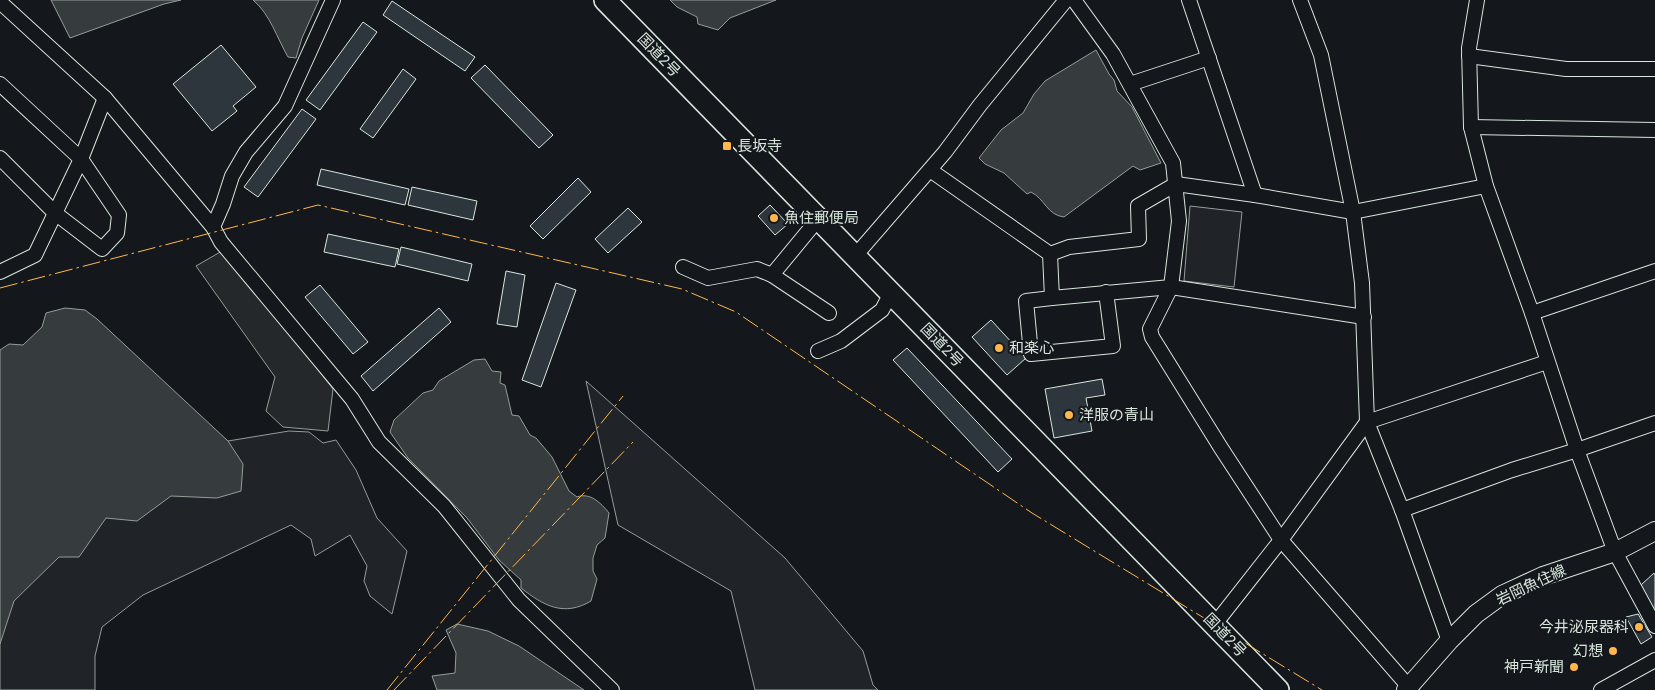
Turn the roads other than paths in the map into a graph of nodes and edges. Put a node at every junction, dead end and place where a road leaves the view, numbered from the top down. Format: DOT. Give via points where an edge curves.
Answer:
graph roads {
  1 [pos="333,0"];
  2 [pos="605,0"];
  3 [pos="1066,0"];
  4 [pos="1074,0"];
  5 [pos="1190,0"];
  6 [pos="1300,0"];
  7 [pos="1476,0"];
  8 [pos="0,2"];
  9 [pos="1469,56"];
  10 [pos="1209,58"];
  11 [pos="1655,69"];
  12 [pos="0,84"];
  13 [pos="1130,84"];
  14 [pos="106,98"];
  15 [pos="1471,128"];
  16 [pos="1655,130"];
  17 [pos="0,158"];
  18 [pos="81,159"];
  19 [pos="930,170"];
  20 [pos="1176,184"];
  21 [pos="1486,186"];
  22 [pos="1255,195"];
  23 [pos="1353,212"];
  24 [pos="55,213"];
  25 [pos="819,218"];
  26 [pos="213,227"];
  27 [pos="1050,254"];
  28 [pos="855,256"];
  29 [pos="683,267"];
  30 [pos="1655,271"];
  31 [pos="0,272"];
  32 [pos="772,275"];
  33 [pos="1171,287"];
  34 [pos="1106,292"];
  35 [pos="891,293"];
  36 [pos="1052,298"];
  37 [pos="829,313"];
  38 [pos="1532,313"];
  39 [pos="1364,317"];
  40 [pos="818,351"];
  41 [pos="1547,362"];
  42 [pos="1367,422"];
  43 [pos="1655,423"];
  44 [pos="1577,450"];
  45 [pos="1402,510"];
  46 [pos="1655,532"];
  47 [pos="1281,540"];
  48 [pos="1615,552"];
  49 [pos="1214,624"];
  50 [pos="1655,626"];
  51 [pos="1449,641"];
  52 [pos="1655,660"];
  53 [pos="1408,689"];
  54 [pos="612,690"];
  55 [pos="1278,690"];
  56 [pos="1601,690"];
  1 -- 26 [label="street" via="285,106 246,152 232,176"];
  2 -- 25 [label="highway, 国道2号"];
  3 -- 19 [label="street"];
  4 -- 13 [label="street"];
  5 -- 10 [label="street"];
  6 -- 23 [label="street" via="1322,55"];
  7 -- 9 [label="street"];
  8 -- 14 [label="street"];
  9 -- 11 [label="street" via="1566,70"];
  9 -- 15 [label="street"];
  10 -- 13 [label="street"];
  10 -- 22 [label="street"];
  12 -- 18 [label="street"];
  13 -- 20 [label="street" via="1173,162"];
  14 -- 18 [label="street"];
  14 -- 26 [label="street"];
  15 -- 16 [label="street"];
  15 -- 21 [label="street"];
  17 -- 24 [label="street"];
  18 -- 24 [label="street"];
  18 -- 24 [label="street" via="119,215 117,233 102,250"];
  19 -- 27 [label="street"];
  19 -- 28 [label="street"];
  20 -- 22 [label="street"];
  20 -- 27 [label="street" via="1138,206 1139,239 1069,247"];
  20 -- 33 [label="street" via="1179,221"];
  21 -- 23 [label="street"];
  21 -- 38 [label="street"];
  22 -- 23 [label="street"];
  23 -- 39 [label="street"];
  24 -- 31 [label="street" via="35,255"];
  25 -- 28 [label="highway, 国道2号"];
  25 -- 32 [label="street"];
  26 -- 54 [label="street" via="221,242 352,399 379,442 444,506 519,600"];
  27 -- 36 [label="street"];
  28 -- 35 [label="highway, 国道2号"];
  29 -- 32 [label="street" via="708,278 757,270"];
  30 -- 38 [label="street"];
  32 -- 37 [label="street"];
  33 -- 34 [label="street"];
  33 -- 39 [label="street"];
  33 -- 47 [label="street" via="1153,319 1152,337"];
  34 -- 36 [label="street"];
  34 -- 36 [label="street" via="1113,346 1031,354 1026,301"];
  35 -- 40 [label="street" via="882,310 841,341"];
  35 -- 49 [label="highway, 国道2号"];
  38 -- 41 [label="street"];
  39 -- 42 [label="street"];
  41 -- 42 [label="street"];
  41 -- 44 [label="street"];
  42 -- 45 [label="street"];
  42 -- 47 [label="street"];
  43 -- 44 [label="street"];
  44 -- 45 [label="street"];
  44 -- 48 [label="street"];
  45 -- 51 [label="street"];
  46 -- 48 [label="main road, 岩岡魚住線"];
  47 -- 49 [label="street"];
  47 -- 53 [label="street"];
  48 -- 50 [label="street"];
  48 -- 51 [label="main road, 岩岡魚住線" via="1543,576 1502,595 1476,614"];
  49 -- 55 [label="highway, 国道2号"];
  51 -- 53 [label="main road, 岩岡魚住線"];
  52 -- 56 [label="street"];
}
